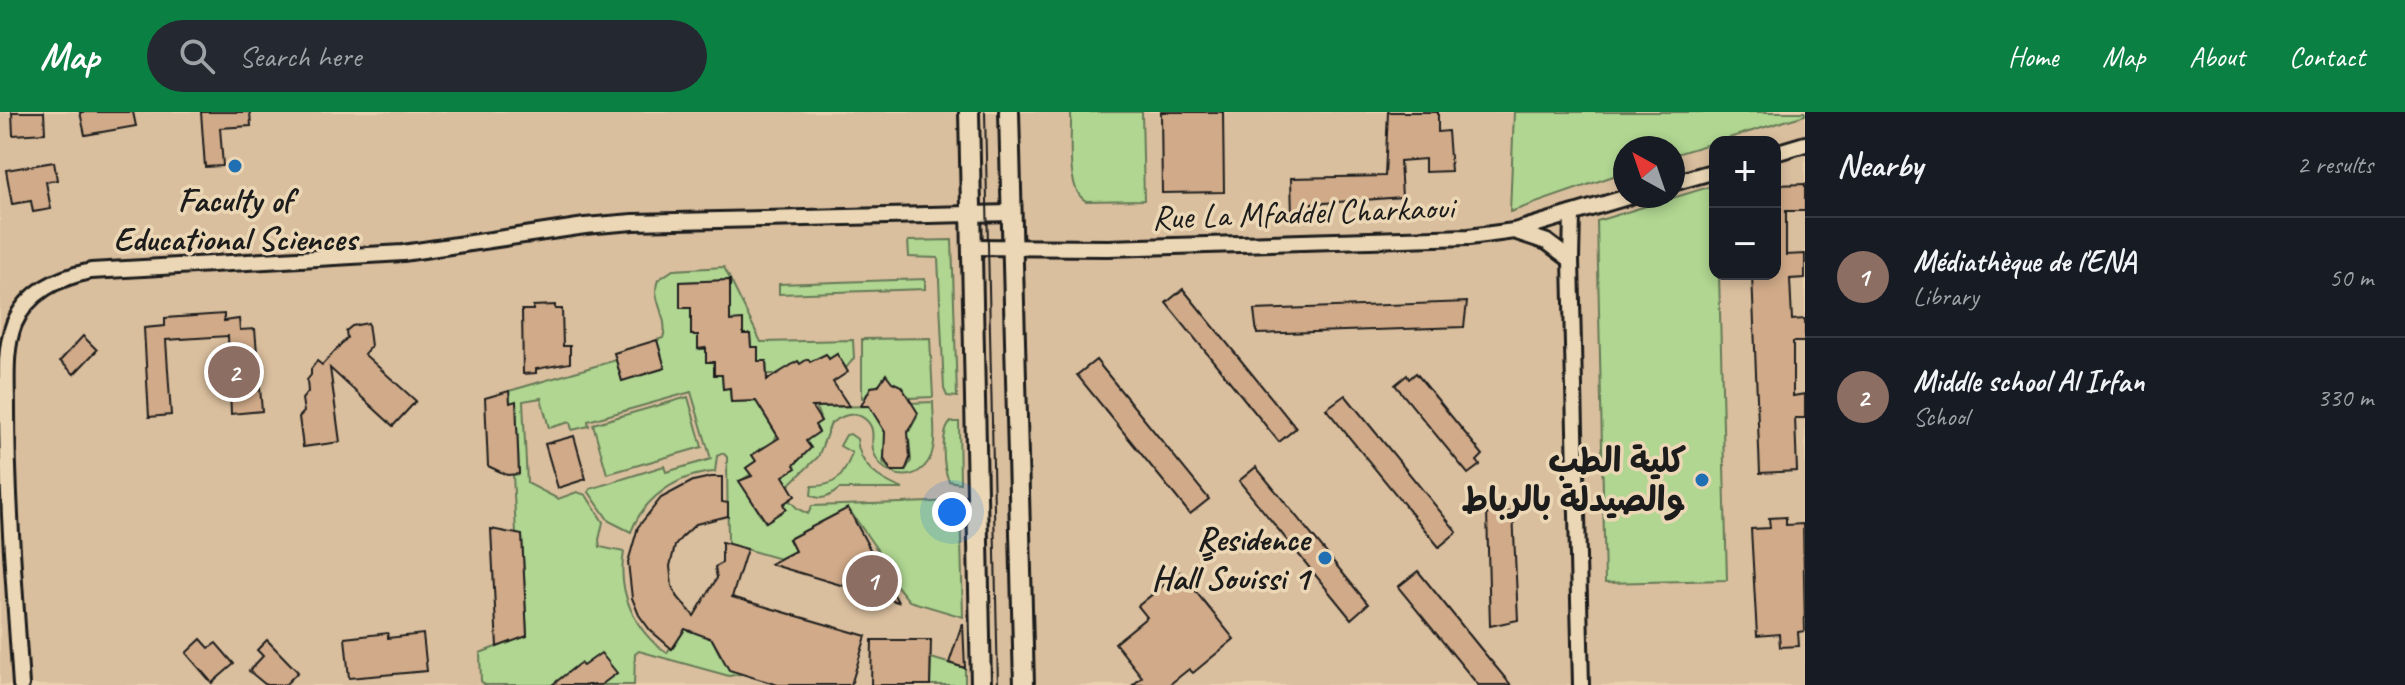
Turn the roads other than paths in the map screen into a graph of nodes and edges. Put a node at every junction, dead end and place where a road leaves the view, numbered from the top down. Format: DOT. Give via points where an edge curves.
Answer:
graph roads {
  1 [pos="969,112"];
  2 [pos="1009,112"];
  3 [pos="1805,144"];
  4 [pos="1781,151"];
  5 [pos="1709,173"];
  6 [pos="1685,180"];
  7 [pos="1613,201"];
  8 [pos="970,213"];
  9 [pos="1011,213"];
  10 [pos="1572,214"];
  11 [pos="1514,231"];
  12 [pos="971,247"];
  13 [pos="1012,248"];
  14 [pos="1571,260"];
  15 [pos="21,685"];
  16 [pos="981,685"];
  17 [pos="1024,685"];
  18 [pos="1581,685"];
  1 -- 8 [label="street"];
  2 -- 9 [label="street"];
  3 -- 4 [label="street"];
  5 -- 6 [label="street"];
  7 -- 10 [label="street, Rue La Mfaddel Charkaoui"];
  8 -- 9 [label="street"];
  8 -- 12 [label="street"];
  8 -- 15 [label="street" via="633,222 403,253 91,271 55,281 29,301 15,322 7,367"];
  9 -- 13 [label="street"];
  10 -- 11 [label="street, Rue La Mfaddel Charkaoui"];
  10 -- 14 [label="street"];
  11 -- 13 [label="street, Rue La Mfaddel Charkaoui" via="1454,238"];
  11 -- 14 [label="street" via="1547,242"];
  12 -- 13 [label="street, Rue La Mfaddel Charkaoui"];
  12 -- 16 [label="street"];
  13 -- 17 [label="street"];
  14 -- 18 [label="street"];
}
